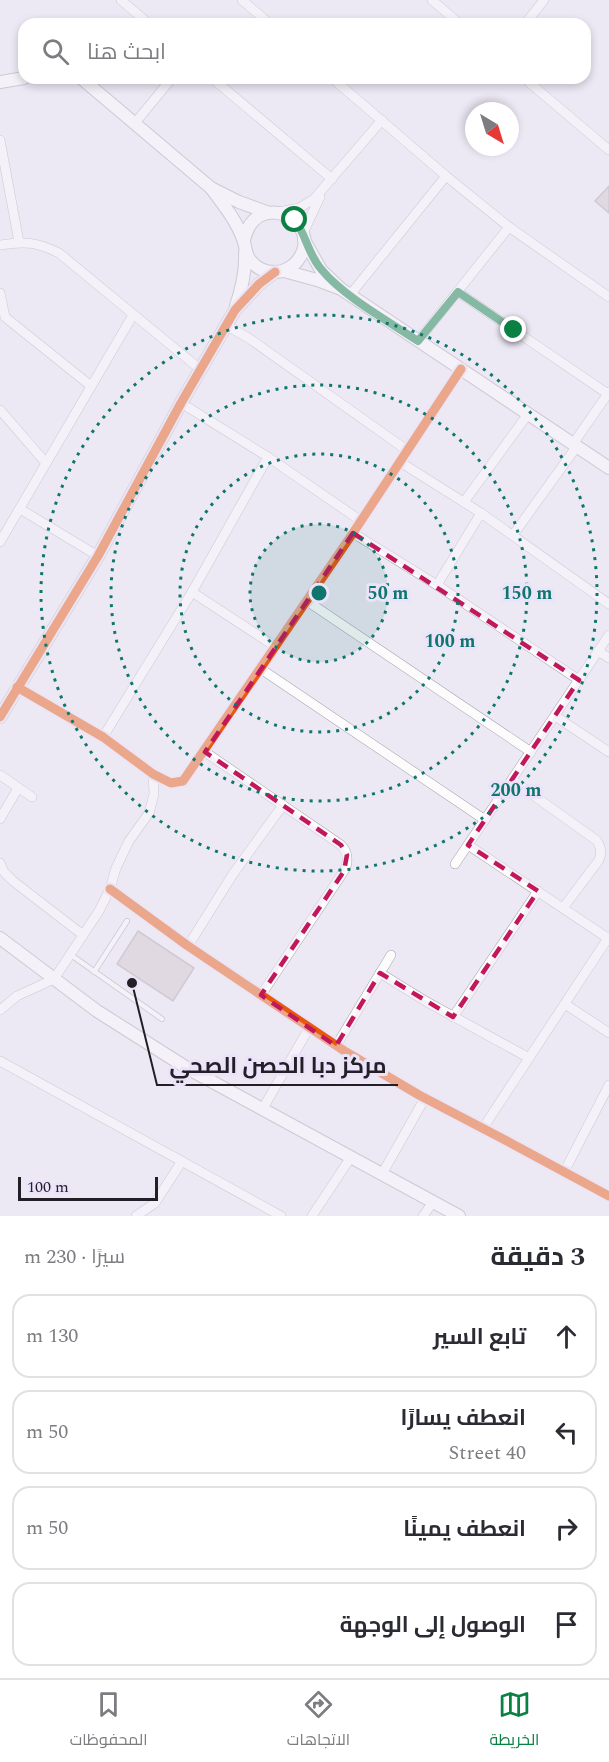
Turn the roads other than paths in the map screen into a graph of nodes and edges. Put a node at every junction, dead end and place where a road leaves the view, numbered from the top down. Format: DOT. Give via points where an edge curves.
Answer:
graph roads {
  1 [pos="121,0"];
  2 [pos="242,0"];
  3 [pos="432,0"];
  4 [pos="544,0"];
  5 [pos="142,18"];
  6 [pos="260,18"];
  7 [pos="453,18"];
  8 [pos="530,18"];
  9 [pos="18,79"];
  10 [pos="0,82"];
  11 [pos="88,84"];
  12 [pos="167,84"];
  13 [pos="219,84"];
  14 [pos="339,84"];
  15 [pos="531,84"];
  16 [pos="382,120"];
  17 [pos="135,123"];
  18 [pos="0,140"];
  19 [pos="609,150"];
  20 [pos="446,176"];
  21 [pos="330,182"];
  22 [pos="211,189"];
  23 [pos="271,212"];
  24 [pos="509,227"];
  25 [pos="304,236"];
  26 [pos="19,242"];
  27 [pos="0,245"];
  28 [pos="245,245"];
  29 [pos="279,271"];
  30 [pos="346,292"];
  31 [pos="458,292"];
  32 [pos="0,293"];
  33 [pos="609,297"];
  34 [pos="235,310"];
  35 [pos="133,315"];
  36 [pos="3,319"];
  37 [pos="226,325"];
  38 [pos="418,341"];
  39 [pos="461,369"];
  40 [pos="201,370"];
  41 [pos="91,386"];
  42 [pos="608,393"];
  43 [pos="182,403"];
  44 [pos="0,410"];
  45 [pos="528,414"];
  46 [pos="575,445"];
  47 [pos="408,451"];
  48 [pos="268,457"];
  49 [pos="400,462"];
  50 [pos="46,464"];
  51 [pos="609,468"];
  52 [pos="465,502"];
  53 [pos="20,509"];
  54 [pos="481,513"];
  55 [pos="361,521"];
  56 [pos="353,533"];
  57 [pos="513,535"];
  58 [pos="1,537"];
  59 [pos="98,556"];
  60 [pos="437,585"];
  61 [pos="192,592"];
  62 [pos="307,601"];
  63 [pos="609,604"];
  64 [pos="609,635"];
  65 [pos="276,647"];
  66 [pos="598,651"];
  67 [pos="609,658"];
  68 [pos="261,669"];
  69 [pos="579,680"];
  70 [pos="17,687"];
  71 [pos="1,712"];
  72 [pos="555,716"];
  73 [pos="103,737"];
  74 [pos="205,752"];
  75 [pos="531,752"];
  76 [pos="609,752"];
  77 [pos="153,774"];
  78 [pos="0,775"];
  79 [pos="512,780"];
  80 [pos="18,788"];
  81 [pos="32,797"];
  82 [pos="283,805"];
  83 [pos="0,819"];
  84 [pos="485,820"];
  85 [pos="468,844"];
  86 [pos="605,857"];
  87 [pos="0,863"];
  88 [pos="455,864"];
  89 [pos="110,889"];
  90 [pos="538,891"];
  91 [pos="563,908"];
  92 [pos="127,921"];
  93 [pos="83,935"];
  94 [pos="0,938"];
  95 [pos="608,939"];
  96 [pos="188,946"];
  97 [pos="70,955"];
  98 [pos="391,955"];
  99 [pos="94,972"];
  100 [pos="380,973"];
  101 [pos="54,979"];
  102 [pos="261,995"];
  103 [pos="565,1004"];
  104 [pos="0,1010"];
  105 [pos="453,1017"];
  106 [pos="162,1019"];
  107 [pos="309,1028"];
  108 [pos="609,1033"];
  109 [pos="336,1046"];
  110 [pos="529,1058"];
  111 [pos="0,1061"];
  112 [pos="609,1084"];
  113 [pos="425,1098"];
  114 [pos="262,1110"];
  115 [pos="483,1128"];
  116 [pos="351,1157"];
  117 [pos="182,1161"];
  118 [pos="564,1172"];
  119 [pos="382,1174"];
  120 [pos="609,1196"];
  121 [pos="433,1202"];
  122 [pos="136,1216"];
  123 [pos="281,1216"];
  124 [pos="312,1216"];
  125 [pos="423,1216"];
  126 [pos="459,1216"];
  1 -- 5 [label="street"];
  2 -- 6 [label="street"];
  3 -- 7 [label="street"];
  4 -- 8 [label="street"];
  9 -- 10 [label="street"];
  11 -- 17 [label="street"];
  12 -- 17 [label="street"];
  13 -- 21 [label="street"];
  14 -- 16 [label="street"];
  15 -- 19 [label="street"];
  16 -- 20 [label="street"];
  16 -- 21 [label="street"];
  17 -- 22 [label="street"];
  18 -- 26 [label="street"];
  20 -- 24 [label="street"];
  20 -- 30 [label="street"];
  21 -- 23 [label="street" via="299,208"];
  21 -- 25 [label="street"];
  22 -- 23 [label="street"];
  22 -- 28 [label="street" via="226,207"];
  23 -- 25 [label="street" via="295,220"];
  23 -- 28 [label="street" via="252,222 246,231"];
  24 -- 31 [label="street"];
  24 -- 33 [label="street"];
  25 -- 29 [label="street" via="299,258 293,266"];
  25 -- 30 [label="street" via="321,270"];
  26 -- 27 [label="street"];
  26 -- 35 [label="street" via="58,253"];
  28 -- 29 [label="street" via="256,266"];
  28 -- 34 [label="street" via="243,286"];
  29 -- 30 [label="street"];
  29 -- 34 [label="street" via="259,284"];
  30 -- 38 [label="street"];
  31 -- 38 [label="street"];
  31 -- 42 [label="street"];
  32 -- 36 [label="street"];
  34 -- 37 [label="street"];
  35 -- 40 [label="street"];
  35 -- 41 [label="street"];
  36 -- 41 [label="street"];
  37 -- 40 [label="street"];
  37 -- 47 [label="street"];
  38 -- 39 [label="street"];
  39 -- 45 [label="street"];
  39 -- 47 [label="street"];
  40 -- 43 [label="street"];
  41 -- 50 [label="street"];
  42 -- 46 [label="street"];
  43 -- 48 [label="street"];
  43 -- 59 [label="street"];
  44 -- 50 [label="street"];
  45 -- 46 [label="street"];
  45 -- 52 [label="street"];
  46 -- 51 [label="street"];
  46 -- 57 [label="street"];
  47 -- 49 [label="street"];
  48 -- 55 [label="street"];
  48 -- 61 [label="street"];
  49 -- 52 [label="street"];
  49 -- 55 [label="street"];
  50 -- 53 [label="street"];
  52 -- 54 [label="street"];
  53 -- 58 [label="street"];
  53 -- 59 [label="street"];
  54 -- 57 [label="street"];
  54 -- 60 [label="street"];
  55 -- 56 [label="street"];
  56 -- 60 [label="street"];
  56 -- 62 [label="street"];
  57 -- 63 [label="street"];
  59 -- 70 [label="street"];
  60 -- 69 [label="street"];
  61 -- 65 [label="street"];
  61 -- 73 [label="street"];
  62 -- 65 [label="street"];
  62 -- 75 [label="street"];
  64 -- 66 [label="street"];
  65 -- 68 [label="street"];
  66 -- 67 [label="street"];
  66 -- 69 [label="street"];
  68 -- 74 [label="street"];
  68 -- 84 [label="street"];
  69 -- 72 [label="street"];
  70 -- 71 [label="street"];
  70 -- 73 [label="street"];
  72 -- 75 [label="street"];
  72 -- 76 [label="street"];
  73 -- 77 [label="street"];
  74 -- 77 [label="street" via="187,778 179,782 171,783"];
  74 -- 82 [label="street"];
  75 -- 79 [label="street"];
  77 -- 89 [label="street" via="154,794 149,813 129,841"];
  78 -- 80 [label="street"];
  79 -- 84 [label="street"];
  79 -- 86 [label="street" via="596,840"];
  80 -- 81 [label="street"];
  80 -- 83 [label="street"];
  82 -- 96 [label="street"];
  82 -- 102 [label="street" via="341,845 347,863"];
  84 -- 85 [label="street"];
  85 -- 88 [label="street"];
  85 -- 90 [label="street"];
  86 -- 91 [label="street"];
  87 -- 93 [label="street" via="13,881"];
  89 -- 93 [label="street"];
  89 -- 96 [label="street"];
  90 -- 91 [label="street"];
  90 -- 105 [label="street"];
  91 -- 95 [label="street"];
  92 -- 99 [label="lane"];
  93 -- 97 [label="street"];
  94 -- 101 [label="street"];
  95 -- 103 [label="street"];
  96 -- 102 [label="street"];
  97 -- 99 [label="lane"];
  97 -- 101 [label="street"];
  98 -- 100 [label="street"];
  99 -- 106 [label="lane"];
  100 -- 105 [label="street"];
  100 -- 109 [label="street"];
  101 -- 104 [label="street" via="16,996"];
  101 -- 114 [label="street" via="177,1062"];
  102 -- 107 [label="street"];
  103 -- 108 [label="street"];
  103 -- 110 [label="street"];
  105 -- 110 [label="street"];
  107 -- 109 [label="street"];
  107 -- 114 [label="street"];
  109 -- 113 [label="street"];
  110 -- 115 [label="street"];
  111 -- 117 [label="street"];
  112 -- 118 [label="street"];
  113 -- 115 [label="street"];
  113 -- 119 [label="street"];
  114 -- 116 [label="street"];
  115 -- 118 [label="street"];
  116 -- 119 [label="street"];
  116 -- 124 [label="street"];
  117 -- 122 [label="street" via="155,1203"];
  117 -- 123 [label="street"];
  118 -- 120 [label="street"];
  119 -- 121 [label="street"];
  121 -- 125 [label="street"];
  121 -- 126 [label="street"];
}
